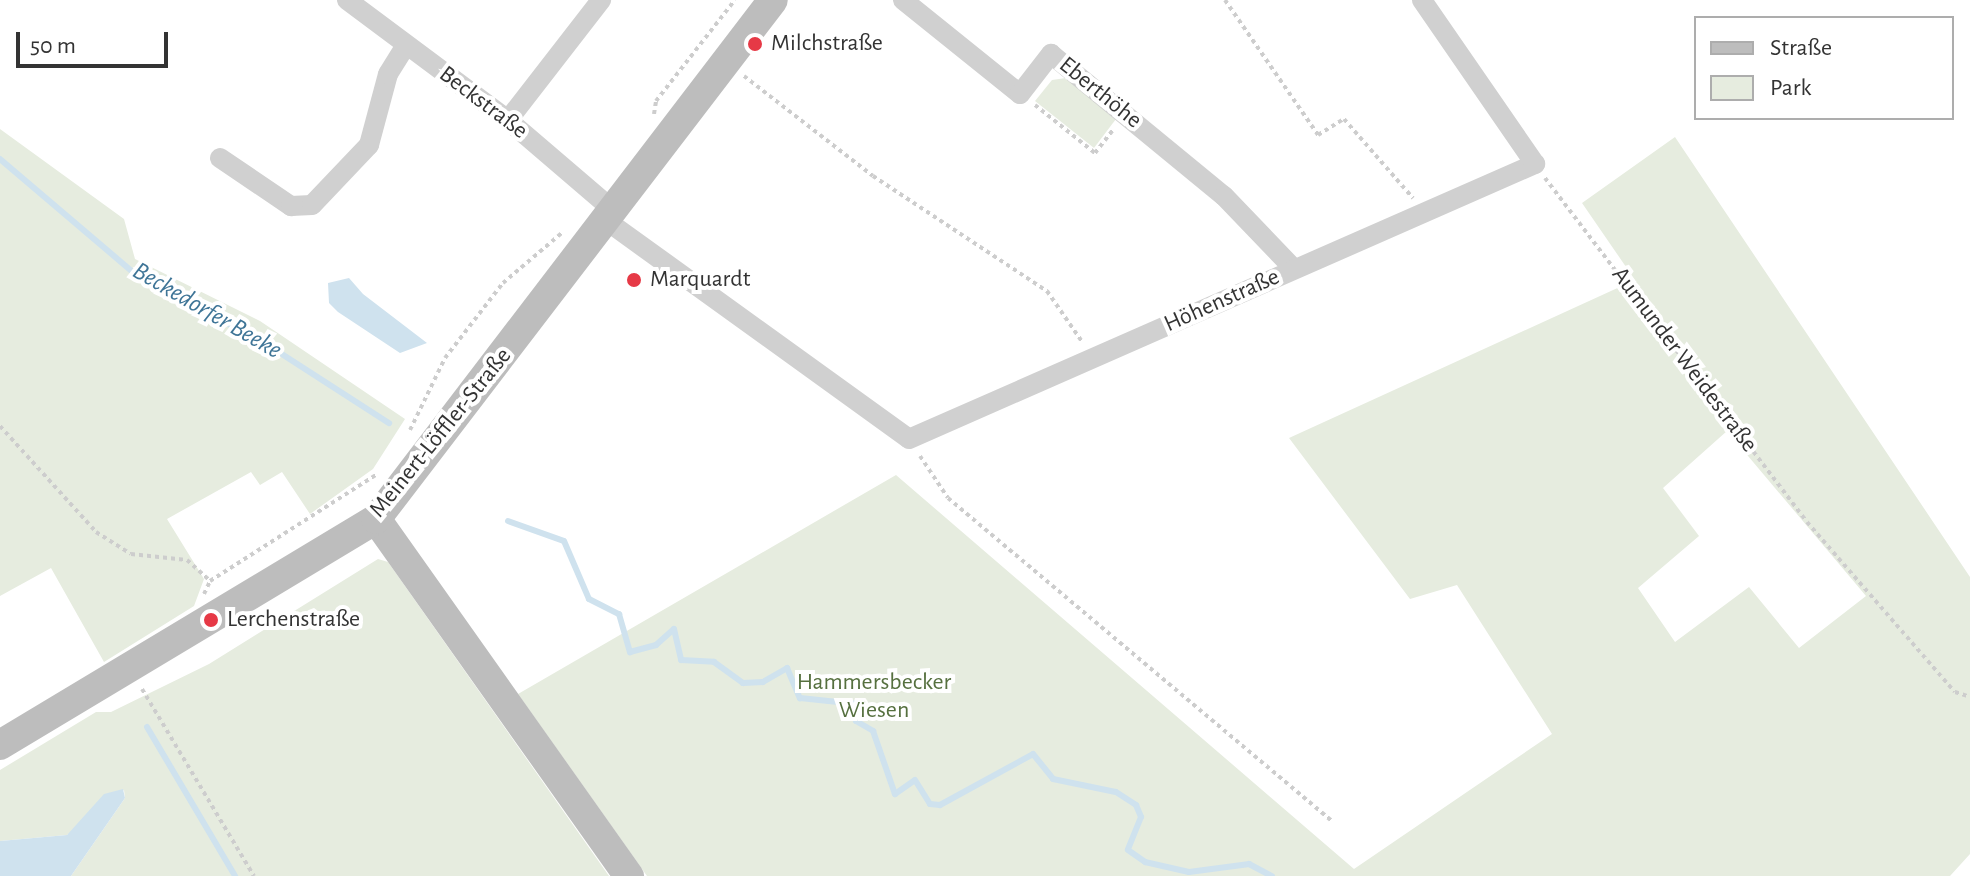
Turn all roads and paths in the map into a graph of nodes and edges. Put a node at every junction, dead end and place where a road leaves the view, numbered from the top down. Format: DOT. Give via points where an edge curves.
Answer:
graph roads {
  1 [pos="347,0"];
  2 [pos="601,0"];
  3 [pos="735,0"];
  4 [pos="773,0"];
  5 [pos="903,0"];
  6 [pos="1225,0"];
  7 [pos="1422,0"];
  8 [pos="406,45"];
  9 [pos="726,62"];
  10 [pos="1020,94"];
  11 [pos="1126,114"];
  12 [pos="508,120"];
  13 [pos="652,123"];
  14 [pos="220,158"];
  15 [pos="1535,164"];
  16 [pos="1425,212"];
  17 [pos="610,216"];
  18 [pos="572,227"];
  19 [pos="1294,269"];
  20 [pos="1094,358"];
  21 [pos="0,426"];
  22 [pos="406,436"];
  23 [pos="909,439"];
  24 [pos="386,466"];
  25 [pos="376,519"];
  26 [pos="210,581"];
  27 [pos="199,606"];
  28 [pos="129,669"];
  29 [pos="1970,697"];
  30 [pos="0,745"];
  31 [pos="1333,822"];
  32 [pos="254,876"];
  33 [pos="629,876"];
  1 -- 8 [label="street, Beckstraße"];
  2 -- 12 [label="street"];
  3 -- 13 [label="path" via="656,101"];
  4 -- 9 [label="street, Meinert-Löffler-Straße"];
  5 -- 10 [label="street"];
  6 -- 16 [label="path" via="1318,135 1344,119"];
  7 -- 15 [label="street"];
  8 -- 12 [label="street, Beckstraße"];
  8 -- 14 [label="street" via="388,74 369,145 312,205 291,206"];
  9 -- 17 [label="street, Meinert-Löffler-Straße"];
  9 -- 20 [label="path" via="873,176 1047,291"];
  10 -- 11 [label="path" via="1095,153"];
  10 -- 11 [label="street, Eberthöhe" via="1051,54"];
  11 -- 19 [label="street, Eberthöhe" via="1224,196"];
  12 -- 17 [label="street, Beckstraße"];
  15 -- 16 [label="street, Höhenstraße"];
  15 -- 29 [label="path, Aumunder Weidestraße" via="1807,522 1955,692"];
  16 -- 19 [label="street, Höhenstraße"];
  17 -- 23 [label="street"];
  17 -- 25 [label="street, Meinert-Löffler-Straße"];
  18 -- 22 [label="path" via="503,283 445,358"];
  19 -- 20 [label="street, Höhenstraße"];
  20 -- 23 [label="street, Höhenstraße"];
  21 -- 26 [label="path" via="96,532 131,554 187,560"];
  23 -- 31 [label="path" via="948,498"];
  24 -- 26 [label="path" via="349,499"];
  25 -- 28 [label="street, Meinert-Löffler-Straße"];
  25 -- 33 [label="street"];
  26 -- 27 [label="path"];
  28 -- 30 [label="street, Meinert-Löffler-Straße"];
  28 -- 32 [label="path"];
}
